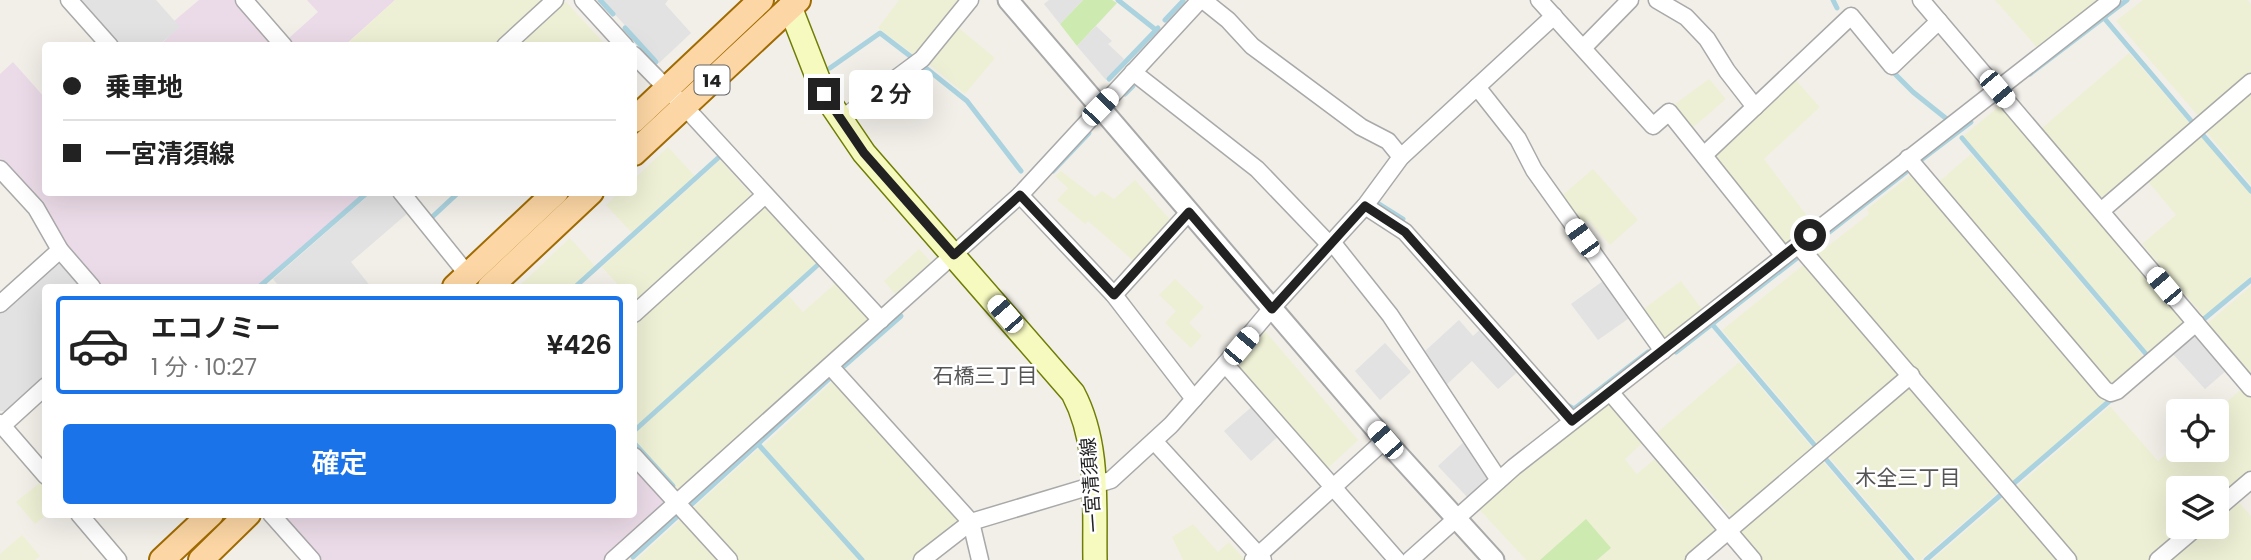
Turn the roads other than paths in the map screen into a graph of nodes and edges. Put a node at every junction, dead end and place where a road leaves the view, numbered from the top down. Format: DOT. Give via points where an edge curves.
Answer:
graph roads {
  1 [pos="69,0"];
  2 [pos="244,0"];
  3 [pos="555,0"];
  4 [pos="583,0"];
  5 [pos="761,0"];
  6 [pos="970,0"];
  7 [pos="1008,0"];
  8 [pos="1204,0"];
  9 [pos="1539,0"];
  10 [pos="1630,0"];
  11 [pos="1657,0"];
  12 [pos="1921,0"];
  13 [pos="2112,0"];
  14 [pos="794,3"];
  15 [pos="1554,16"];
  16 [pos="1939,21"];
  17 [pos="106,42"];
  18 [pos="281,42"];
  19 [pos="509,42"];
  20 [pos="621,42"];
  21 [pos="1583,48"];
  22 [pos="637,58"];
  23 [pos="1133,72"];
  24 [pos="2251,82"];
  25 [pos="1477,87"];
  26 [pos="1997,89"];
  27 [pos="675,98"];
  28 [pos="1100,107"];
  29 [pos="1755,107"];
  30 [pos="637,118"];
  31 [pos="840,120"];
  32 [pos="637,149"];
  33 [pos="1704,155"];
  34 [pos="1401,157"];
  35 [pos="1908,158"];
  36 [pos="0,169"];
  37 [pos="765,195"];
  38 [pos="1020,195"];
  39 [pos="404,196"];
  40 [pos="552,196"];
  41 [pos="587,196"];
  42 [pos="1365,206"];
  43 [pos="2101,211"];
  44 [pos="1189,212"];
  45 [pos="1331,244"];
  46 [pos="1798,245"];
  47 [pos="60,250"];
  48 [pos="954,255"];
  49 [pos="1784,256"];
  50 [pos="461,281"];
  51 [pos="89,284"];
  52 [pos="493,284"];
  53 [pos="1114,295"];
  54 [pos="0,304"];
  55 [pos="1272,309"];
  56 [pos="637,311"];
  57 [pos="881,320"];
  58 [pos="2196,323"];
  59 [pos="1663,351"];
  60 [pos="1225,364"];
  61 [pos="830,366"];
  62 [pos="1911,375"];
  63 [pos="2251,388"];
  64 [pos="42,389"];
  65 [pos="1610,392"];
  66 [pos="1194,399"];
  67 [pos="1572,421"];
  68 [pos="1,425"];
  69 [pos="1385,440"];
  70 [pos="1154,441"];
  71 [pos="637,459"];
  72 [pos="42,471"];
  73 [pos="1499,480"];
  74 [pos="2251,480"];
  75 [pos="1094,485"];
  76 [pos="1333,487"];
  77 [pos="2229,499"];
  78 [pos="676,503"];
  79 [pos="82,518"];
  80 [pos="207,518"];
  81 [pos="244,518"];
  82 [pos="275,518"];
  83 [pos="1455,519"];
  84 [pos="971,522"];
  85 [pos="1728,531"];
  86 [pos="2183,539"];
  87 [pos="1258,558"];
  88 [pos="118,560"];
  89 [pos="162,560"];
  90 [pos="201,560"];
  91 [pos="312,560"];
  92 [pos="613,560"];
  93 [pos="729,560"];
  94 [pos="922,560"];
  95 [pos="980,560"];
  96 [pos="1095,560"];
  97 [pos="1396,560"];
  98 [pos="1410,560"];
  99 [pos="1494,560"];
  100 [pos="1694,560"];
  101 [pos="1753,560"];
  102 [pos="2068,560"];
  103 [pos="2158,560"];
  1 -- 17 [label="street"];
  2 -- 18 [label="street"];
  3 -- 19 [label="street"];
  4 -- 20 [label="street"];
  5 -- 27 [label="main road, 14"];
  6 -- 31 [label="street" via="922,60"];
  7 -- 28 [label="street"];
  8 -- 23 [label="street"];
  8 -- 34 [label="street" via="1252,46 1360,127 1388,142"];
  9 -- 15 [label="street"];
  10 -- 21 [label="street"];
  11 -- 29 [label="street" via="1686,17 1707,39"];
  12 -- 16 [label="street"];
  13 -- 26 [label="street"];
  14 -- 27 [label="main road, 14"];
  14 -- 31 [label="main road, 一宮清須線" via="824,94"];
  15 -- 21 [label="street"];
  15 -- 25 [label="street"];
  16 -- 26 [label="street"];
  16 -- 29 [label="street" via="1892,66 1852,16"];
  21 -- 33 [label="street" via="1653,126 1669,112"];
  22 -- 27 [label="street"];
  23 -- 28 [label="street"];
  23 -- 45 [label="street" via="1257,169"];
  24 -- 43 [label="street"];
  25 -- 34 [label="street"];
  25 -- 59 [label="street" via="1518,139 1534,170"];
  26 -- 35 [label="street"];
  26 -- 43 [label="street"];
  27 -- 30 [label="main road, 14"];
  27 -- 32 [label="main road, 14"];
  27 -- 37 [label="street"];
  28 -- 38 [label="street"];
  28 -- 44 [label="street"];
  29 -- 33 [label="street"];
  31 -- 48 [label="main road, 一宮清須線"];
  33 -- 49 [label="street"];
  34 -- 42 [label="street"];
  35 -- 46 [label="street"];
  35 -- 58 [label="street" via="2105,390 2117,391"];
  36 -- 47 [label="street" via="36,208"];
  37 -- 56 [label="street"];
  37 -- 57 [label="street"];
  38 -- 48 [label="street"];
  38 -- 53 [label="street"];
  39 -- 50 [label="street"];
  40 -- 50 [label="main road"];
  41 -- 52 [label="main road"];
  42 -- 45 [label="street"];
  42 -- 67 [label="street" via="1405,232"];
  43 -- 58 [label="street"];
  44 -- 53 [label="street"];
  44 -- 55 [label="street"];
  45 -- 55 [label="street"];
  45 -- 73 [label="street" via="1390,315"];
  46 -- 49 [label="street"];
  46 -- 62 [label="street"];
  47 -- 51 [label="street"];
  47 -- 54 [label="street"];
  48 -- 57 [label="street"];
  48 -- 75 [label="main road, 一宮清須線" via="1073,393 1091,443"];
  49 -- 59 [label="street"];
  53 -- 66 [label="street"];
  55 -- 60 [label="street"];
  55 -- 69 [label="street"];
  57 -- 61 [label="street"];
  58 -- 63 [label="street"];
  59 -- 65 [label="street"];
  60 -- 66 [label="street"];
  60 -- 76 [label="street"];
  61 -- 78 [label="street"];
  61 -- 84 [label="street"];
  62 -- 85 [label="street"];
  62 -- 102 [label="street"];
  64 -- 68 [label="street"];
  65 -- 67 [label="street"];
  65 -- 85 [label="street"];
  66 -- 70 [label="street"];
  67 -- 73 [label="street"];
  68 -- 72 [label="street"];
  69 -- 76 [label="street"];
  69 -- 83 [label="street"];
  70 -- 75 [label="street" via="1111,480"];
  70 -- 87 [label="street"];
  71 -- 78 [label="street"];
  73 -- 83 [label="street"];
  74 -- 77 [label="street"];
  75 -- 84 [label="street"];
  75 -- 96 [label="main road, 一宮清須線"];
  76 -- 87 [label="street"];
  76 -- 97 [label="street"];
  78 -- 92 [label="street"];
  78 -- 93 [label="street"];
  79 -- 88 [label="street"];
  80 -- 89 [label="main road"];
  81 -- 90 [label="main road"];
  82 -- 91 [label="street"];
  83 -- 98 [label="street"];
  83 -- 99 [label="street"];
  84 -- 94 [label="street"];
  84 -- 95 [label="street"];
  85 -- 100 [label="street"];
  85 -- 101 [label="street"];
  86 -- 103 [label="street"];
}
